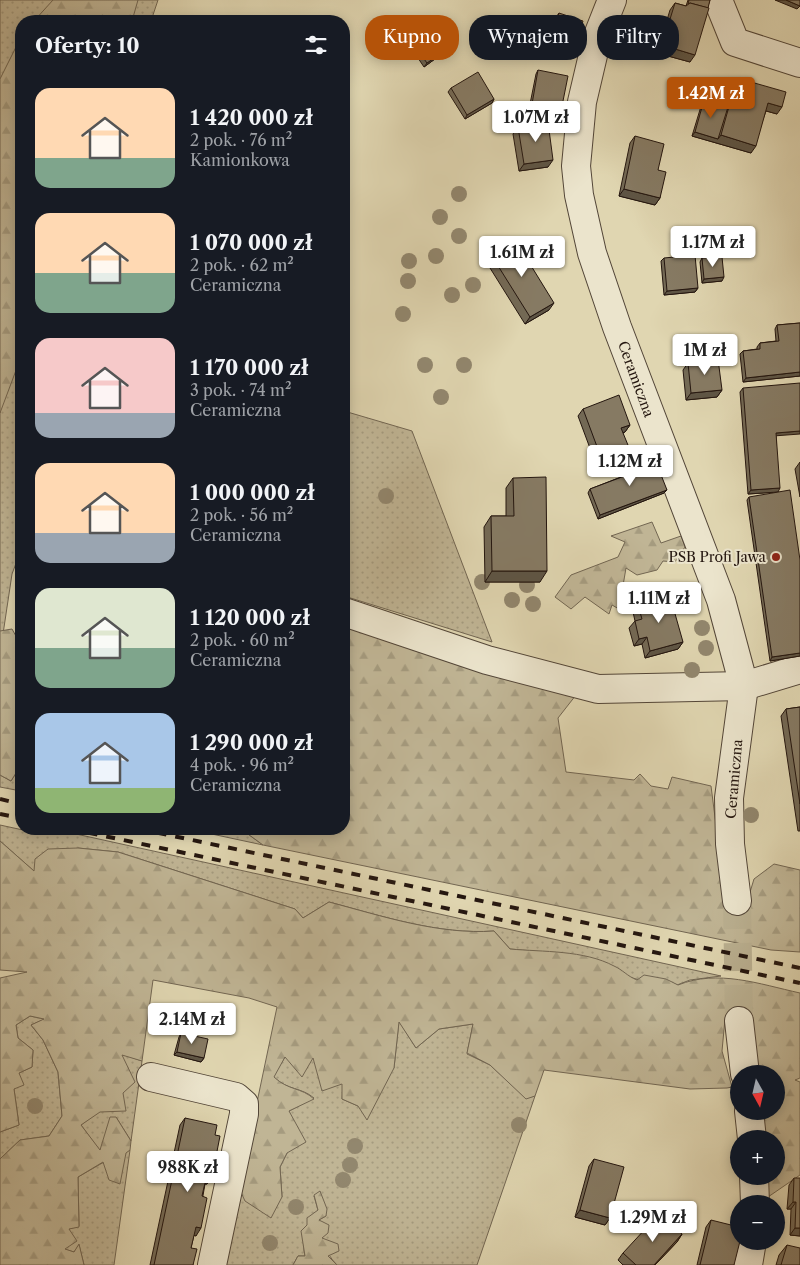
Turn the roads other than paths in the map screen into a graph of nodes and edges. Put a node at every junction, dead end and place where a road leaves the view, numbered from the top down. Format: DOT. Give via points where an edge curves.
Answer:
graph roads {
  1 [pos="612,0"];
  2 [pos="718,0"];
  3 [pos="800,62"];
  4 [pos="350,614"];
  5 [pos="800,669"];
  6 [pos="744,686"];
  7 [pos="737,901"];
  8 [pos="739,1021"];
  9 [pos="744,1065"];
  10 [pos="151,1077"];
  11 [pos="750,1250"];
  12 [pos="212,1265"];
  13 [pos="748,1265"];
  1 -- 6 [label="street, Ceramiczna" via="597,38 582,102 576,166 580,203 592,253 617,326 721,600"];
  2 -- 3 [label="street" via="736,42"];
  4 -- 6 [label="street" via="487,660 598,689"];
  5 -- 6 [label="street"];
  6 -- 7 [label="street, Ceramiczna" via="729,798 730,844"];
  8 -- 9 [label="street"];
  10 -- 12 [label="street" via="236,1097 244,1104"];
  11 -- 13 [label="street"];
}
